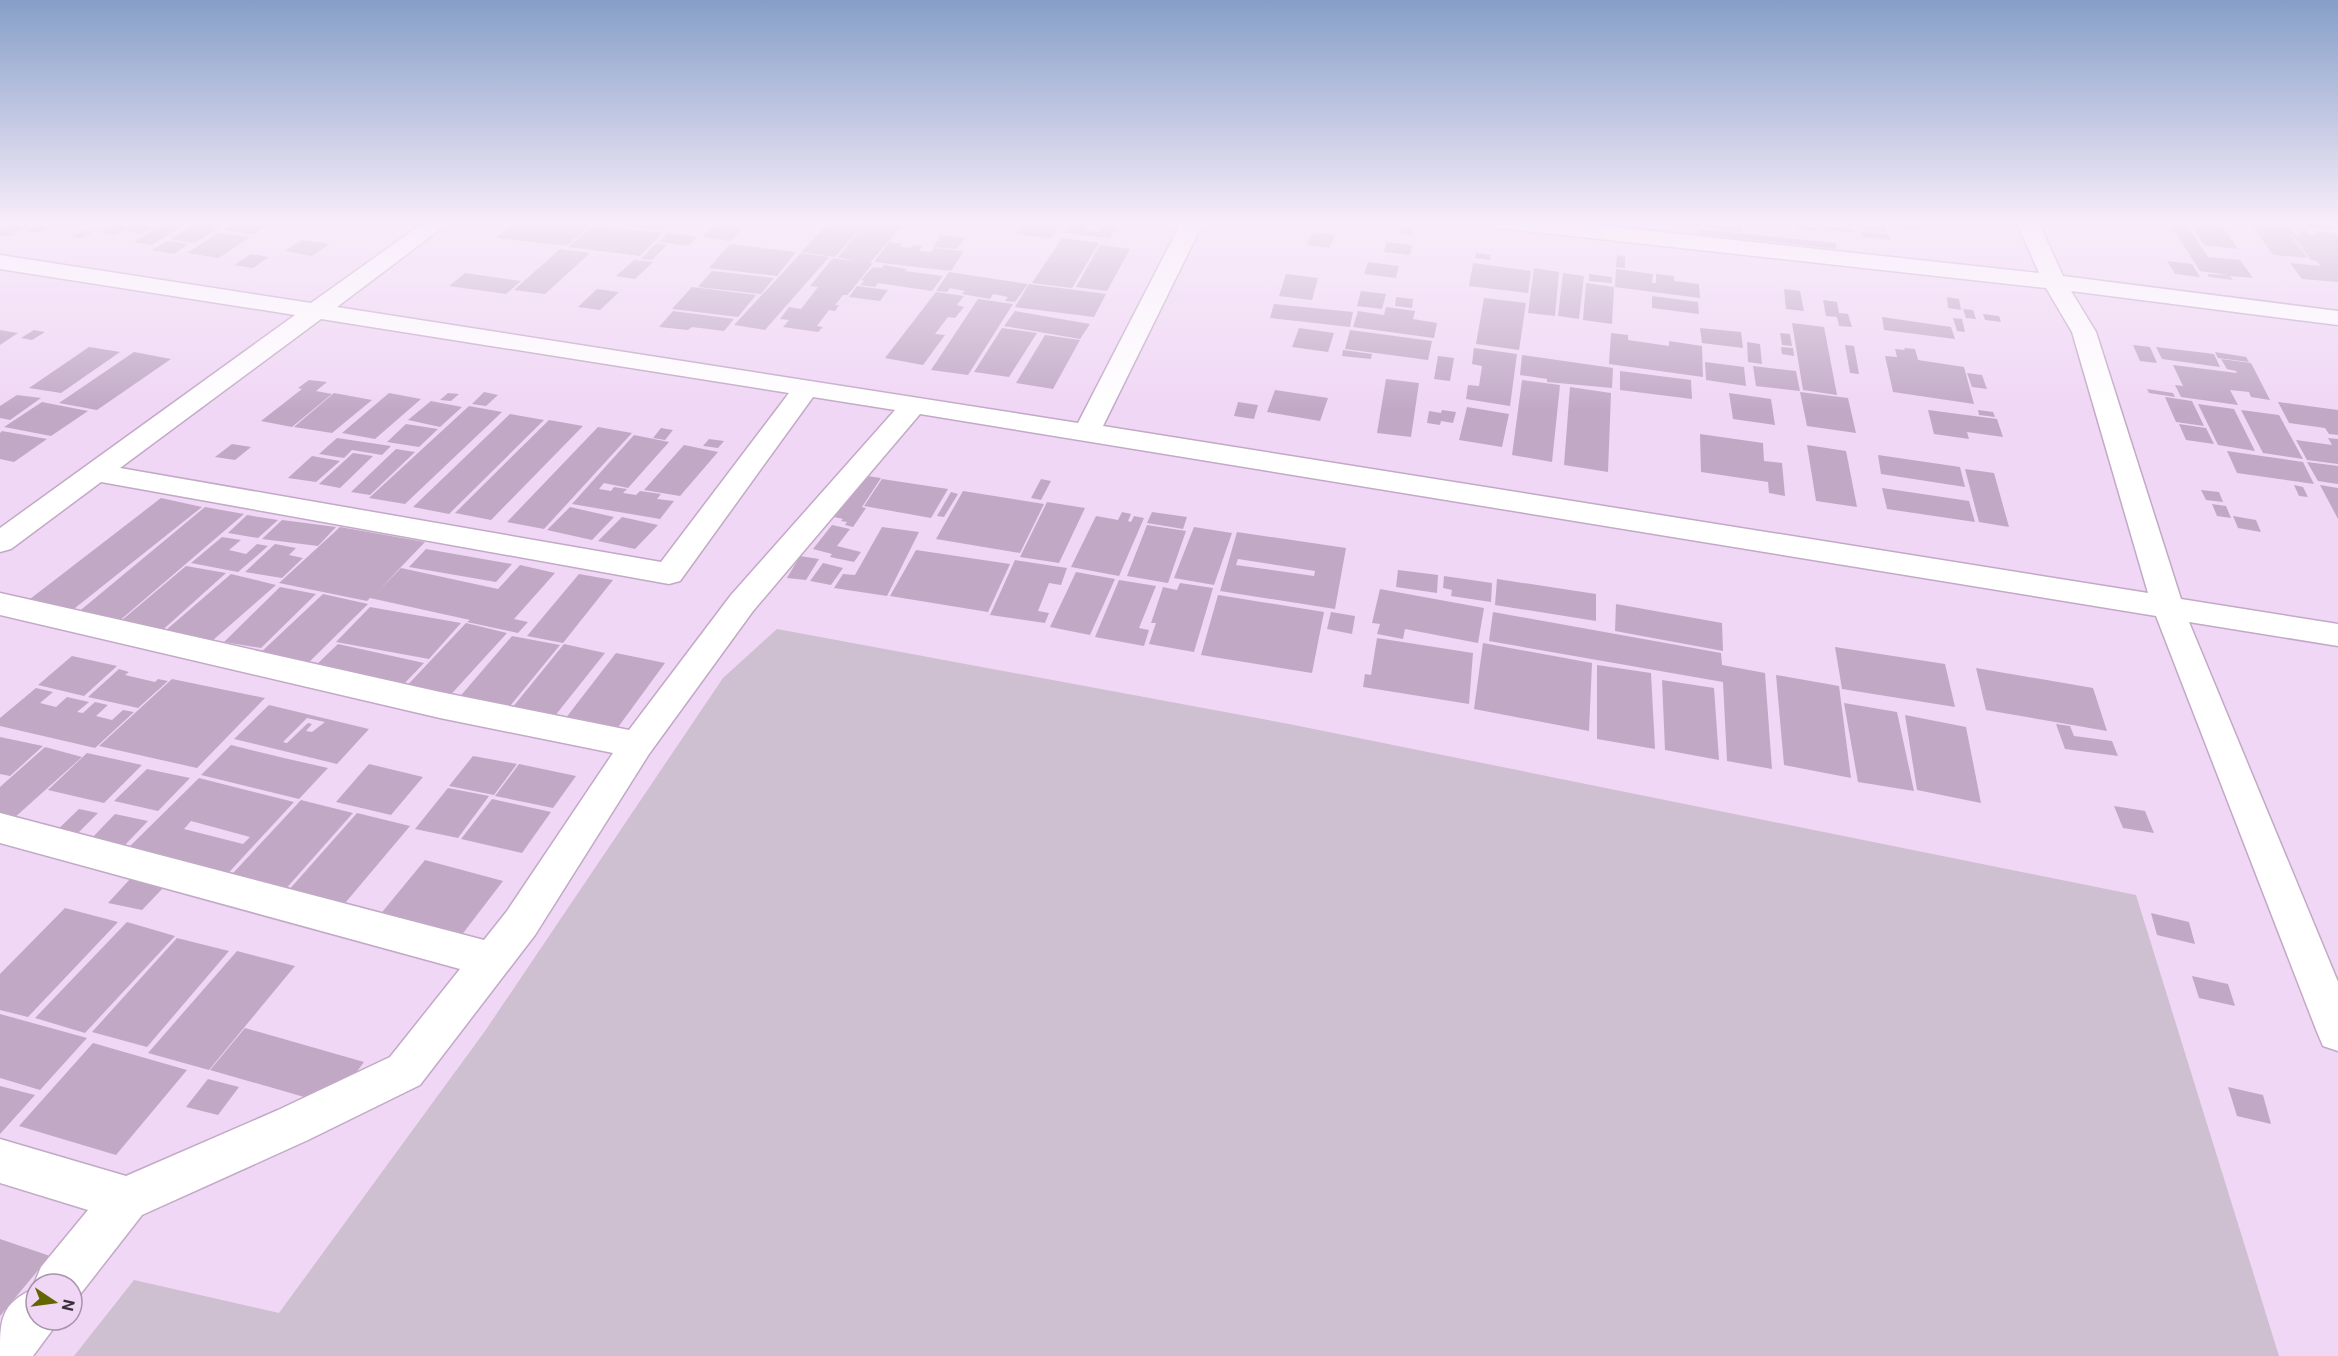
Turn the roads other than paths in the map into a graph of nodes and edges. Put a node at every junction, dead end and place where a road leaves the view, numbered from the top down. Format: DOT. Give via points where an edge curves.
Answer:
graph roads {
  1 [pos="146,284"];
  2 [pos="356,284"];
  3 [pos="1161,284"];
  4 [pos="2055,284"];
  5 [pos="2072,284"];
  6 [pos="319,312"];
  7 [pos="2338,318"];
  8 [pos="806,389"];
  9 [pos="913,405"];
  10 [pos="1087,432"];
  11 [pos="96,472"];
  12 [pos="0,542"];
  13 [pos="0,604"];
  14 [pos="2168,608"];
  15 [pos="2338,635"];
  16 [pos="637,745"];
  17 [pos="0,828"];
  18 [pos="491,960"];
  19 [pos="2338,1032"];
  20 [pos="0,1161"];
  21 [pos="126,1199"];
  22 [pos="68,1272"];
  23 [pos="24,1328"];
  24 [pos="2,1356"];
  1 -- 6 [label="street"];
  2 -- 6 [label="street"];
  3 -- 10 [label="street"];
  4 -- 14 [label="street" via="2084,332"];
  5 -- 7 [label="street"];
  6 -- 8 [label="street"];
  6 -- 11 [label="street"];
  8 -- 9 [label="street"];
  8 -- 11 [label="street" via="669,574"];
  9 -- 10 [label="street"];
  9 -- 16 [label="street" via="742,603"];
  10 -- 14 [label="street"];
  11 -- 12 [label="street"];
  13 -- 16 [label="street" via="441,705"];
  14 -- 15 [label="street"];
  14 -- 19 [label="street"];
  16 -- 18 [label="street" via="520,923"];
  17 -- 18 [label="street"];
  18 -- 21 [label="street" via="405,1071"];
  20 -- 21 [label="street"];
  21 -- 22 [label="street"];
  23 -- 24 [label="street"];
}
